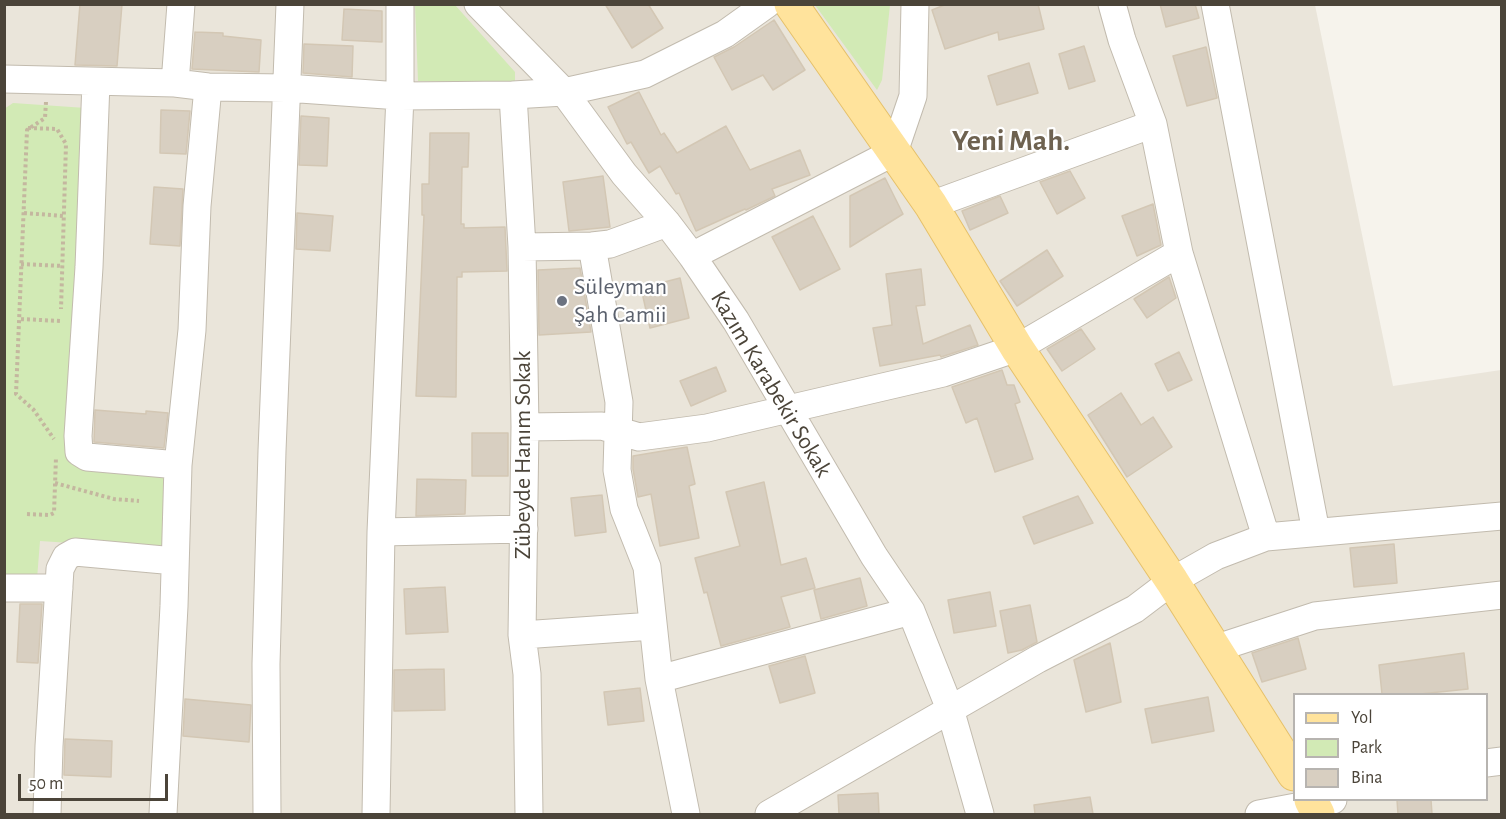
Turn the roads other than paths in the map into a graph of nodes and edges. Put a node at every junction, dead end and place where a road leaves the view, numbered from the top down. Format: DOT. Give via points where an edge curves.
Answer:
graph roads {
  1 [pos="181,4"];
  2 [pos="290,4"];
  3 [pos="400,4"];
  4 [pos="478,4"];
  5 [pos="767,4"];
  6 [pos="791,4"];
  7 [pos="915,4"];
  8 [pos="1112,4"];
  9 [pos="1215,4"];
  10 [pos="4,79"];
  11 [pos="96,82"];
  12 [pos="175,83"];
  13 [pos="208,87"];
  14 [pos="286,87"];
  15 [pos="564,92"];
  16 [pos="400,96"];
  17 [pos="513,96"];
  18 [pos="1153,124"];
  19 [pos="894,152"];
  20 [pos="931,205"];
  21 [pos="667,223"];
  22 [pos="592,246"];
  23 [pos="522,247"];
  24 [pos="1179,253"];
  25 [pos="692,256"];
  26 [pos="1017,348"];
  27 [pos="787,410"];
  28 [pos="525,427"];
  29 [pos="618,432"];
  30 [pos="178,465"];
  31 [pos="1502,516"];
  32 [pos="524,529"];
  33 [pos="381,532"];
  34 [pos="1316,532"];
  35 [pos="1266,537"];
  36 [pos="175,561"];
  37 [pos="1172,582"];
  38 [pos="4,588"];
  39 [pos="58,588"];
  40 [pos="1502,595"];
  41 [pos="911,611"];
  42 [pos="653,626"];
  43 [pos="522,635"];
  44 [pos="1214,649"];
  45 [pos="659,680"];
  46 [pos="950,709"];
  47 [pos="1293,772"];
  48 [pos="1319,804"];
  49 [pos="47,814"];
  50 [pos="163,814"];
  51 [pos="267,814"];
  52 [pos="376,814"];
  53 [pos="529,814"];
  54 [pos="686,814"];
  55 [pos="769,814"];
  56 [pos="980,814"];
  57 [pos="1259,814"];
  1 -- 12 [label="street"];
  2 -- 14 [label="street"];
  3 -- 16 [label="street"];
  4 -- 15 [label="street, Kazım Karabekir Sokak"];
  5 -- 15 [label="street" via="725,34 645,74"];
  6 -- 19 [label="main road"];
  7 -- 19 [label="street" via="913,96"];
  8 -- 18 [label="street"];
  9 -- 34 [label="street"];
  10 -- 11 [label="street"];
  11 -- 12 [label="street"];
  11 -- 30 [label="street" via="76,267 79,452 87,457"];
  12 -- 13 [label="street"];
  13 -- 14 [label="street"];
  13 -- 30 [label="street" via="197,206 192,330"];
  14 -- 16 [label="street"];
  14 -- 51 [label="street" via="268,617"];
  15 -- 17 [label="street"];
  15 -- 21 [label="street, Kazım Karabekir Sokak" via="624,174"];
  16 -- 17 [label="street"];
  16 -- 33 [label="street"];
  17 -- 23 [label="street, Zübeyde Hanım Sokak"];
  18 -- 20 [label="street"];
  18 -- 24 [label="street"];
  19 -- 20 [label="main road"];
  19 -- 25 [label="street"];
  20 -- 26 [label="main road"];
  21 -- 22 [label="street" via="610,244"];
  21 -- 25 [label="street, Kazım Karabekir Sokak"];
  22 -- 23 [label="street"];
  22 -- 29 [label="street" via="619,402"];
  23 -- 28 [label="street, Zübeyde Hanım Sokak"];
  24 -- 26 [label="street"];
  24 -- 35 [label="street"];
  25 -- 27 [label="street, Kazım Karabekir Sokak" via="736,321"];
  26 -- 27 [label="street" via="943,373"];
  26 -- 37 [label="main road"];
  27 -- 29 [label="street" via="651,436"];
  27 -- 41 [label="street, Kazım Karabekir Sokak"];
  28 -- 29 [label="street" via="602,426"];
  28 -- 32 [label="street, Zübeyde Hanım Sokak"];
  29 -- 42 [label="street" via="617,470 622,500 647,567"];
  30 -- 36 [label="street"];
  31 -- 34 [label="street"];
  32 -- 33 [label="street"];
  32 -- 43 [label="street, Zübeyde Hanım Sokak"];
  33 -- 52 [label="street"];
  34 -- 35 [label="street"];
  35 -- 37 [label="street" via="1216,556"];
  36 -- 39 [label="street" via="75,552 66,556"];
  36 -- 50 [label="street"];
  37 -- 44 [label="main road"];
  37 -- 46 [label="street" via="1135,609 1038,658"];
  38 -- 39 [label="street"];
  39 -- 49 [label="street"];
  40 -- 44 [label="street" via="1315,616"];
  41 -- 45 [label="street"];
  41 -- 46 [label="street, Kazım Karabekir Sokak"];
  42 -- 43 [label="street"];
  42 -- 45 [label="street"];
  43 -- 53 [label="street, Zübeyde Hanım Sokak"];
  44 -- 47 [label="main road"];
  45 -- 54 [label="street"];
  46 -- 55 [label="street"];
  46 -- 56 [label="street, Kazım Karabekir Sokak"];
  48 -- 57 [label="street"];
}
